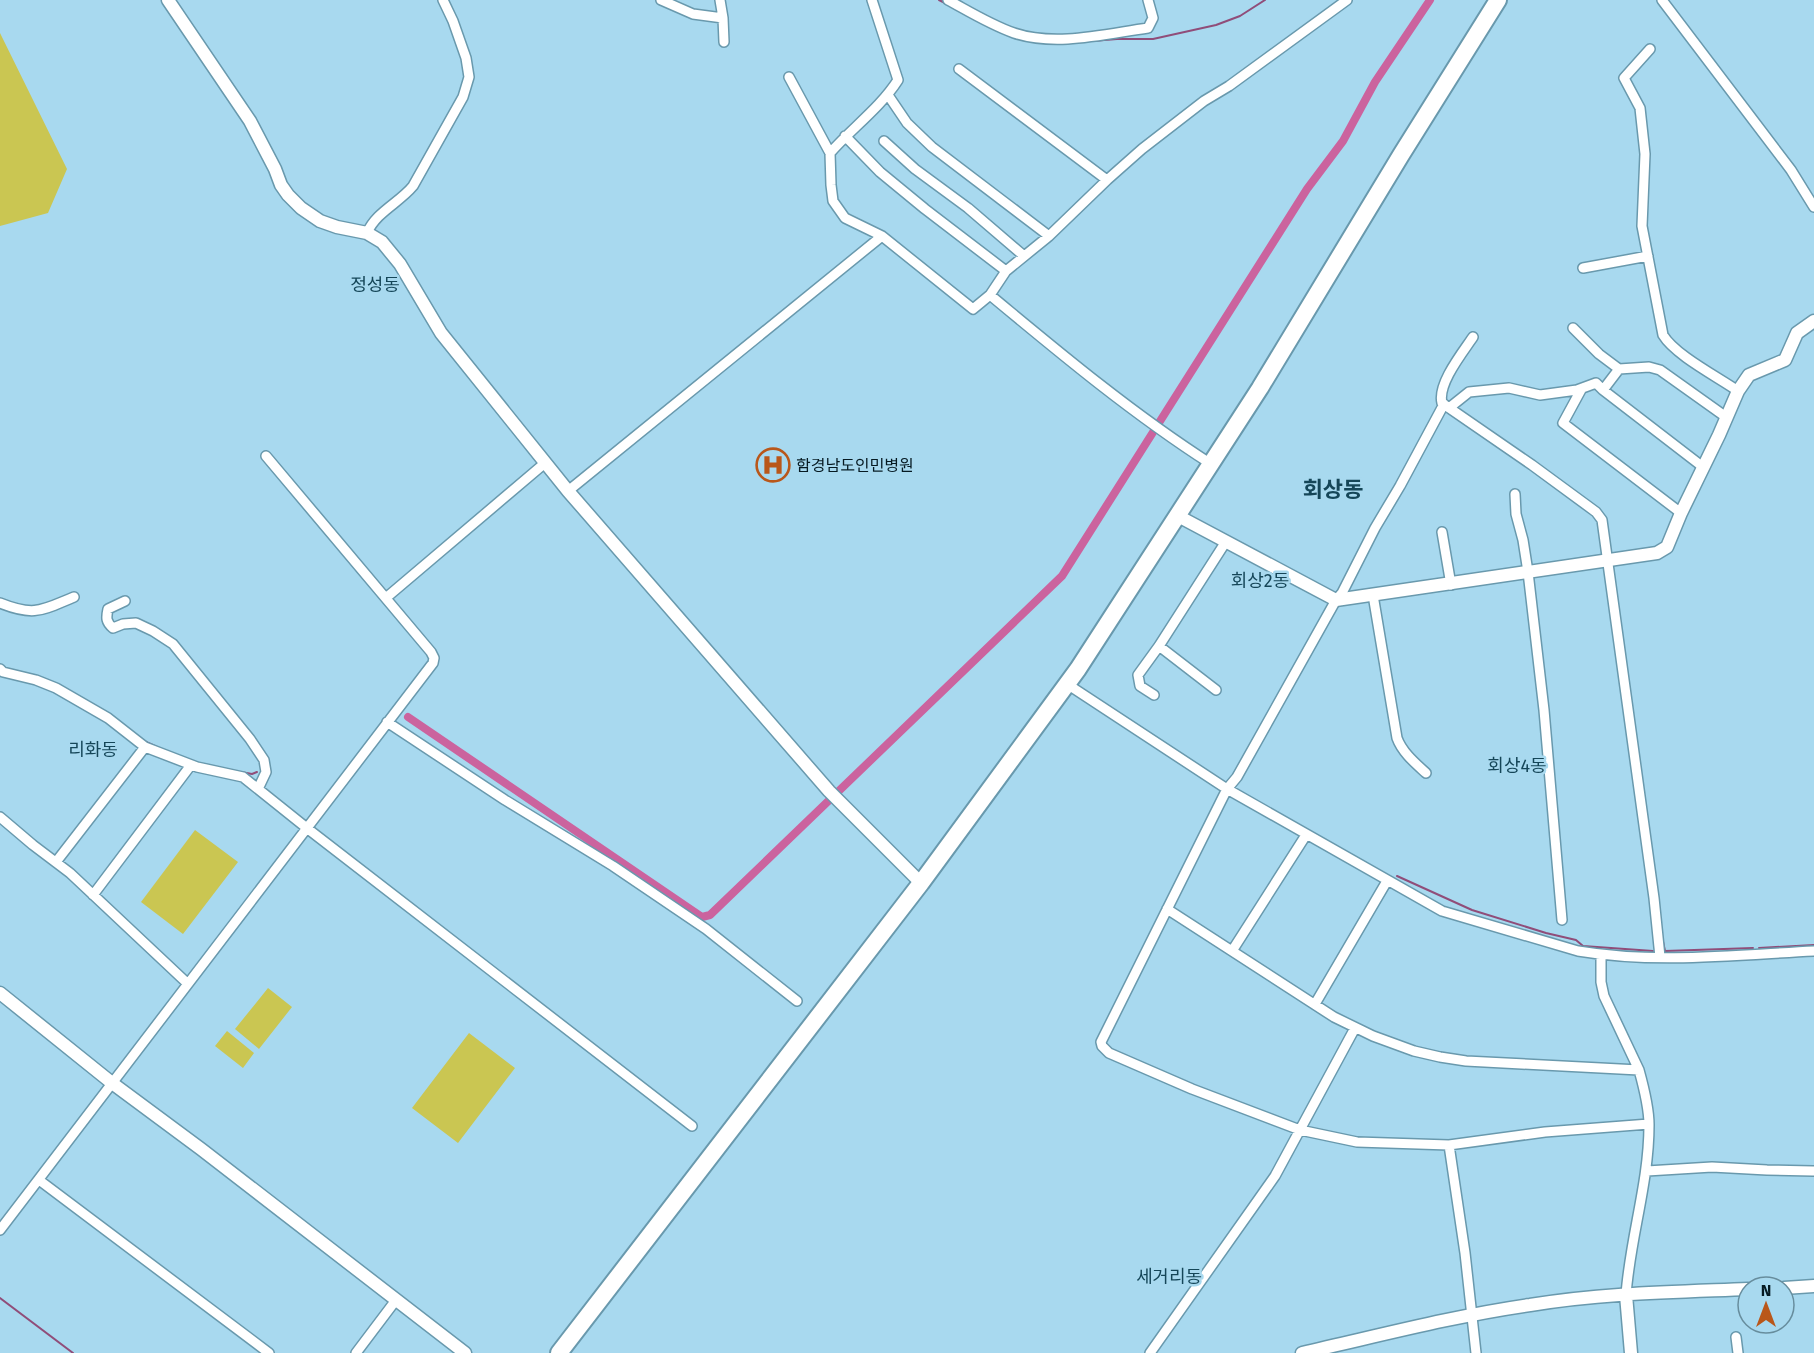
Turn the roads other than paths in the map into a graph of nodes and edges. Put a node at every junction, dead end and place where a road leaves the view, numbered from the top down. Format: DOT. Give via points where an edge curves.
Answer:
graph roads {
  1 [pos="168,0"];
  2 [pos="443,0"];
  3 [pos="661,0"];
  4 [pos="720,0"];
  5 [pos="872,0"];
  6 [pos="948,0"];
  7 [pos="1148,0"];
  8 [pos="1347,0"];
  9 [pos="1498,0"];
  10 [pos="1662,0"];
  11 [pos="723,18"];
  12 [pos="724,42"];
  13 [pos="1650,48"];
  14 [pos="960,69"];
  15 [pos="789,77"];
  16 [pos="888,95"];
  17 [pos="845,136"];
  18 [pos="884,141"];
  19 [pos="830,153"];
  20 [pos="1107,180"];
  21 [pos="1814,207"];
  22 [pos="367,233"];
  23 [pos="882,236"];
  24 [pos="1049,236"];
  25 [pos="1024,256"];
  26 [pos="1648,256"];
  27 [pos="1583,268"];
  28 [pos="1006,271"];
  29 [pos="990,295"];
  30 [pos="1814,321"];
  31 [pos="1573,328"];
  32 [pos="1473,337"];
  33 [pos="1619,369"];
  34 [pos="1582,388"];
  35 [pos="1603,390"];
  36 [pos="1738,391"];
  37 [pos="1447,406"];
  38 [pos="1726,417"];
  39 [pos="266,456"];
  40 [pos="545,463"];
  41 [pos="1211,464"];
  42 [pos="1703,467"];
  43 [pos="568,491"];
  44 [pos="1515,494"];
  45 [pos="1681,513"];
  46 [pos="1178,516"];
  47 [pos="1442,532"];
  48 [pos="1225,543"];
  49 [pos="1608,560"];
  50 [pos="1528,572"];
  51 [pos="1451,585"];
  52 [pos="1373,595"];
  53 [pos="74,597"];
  54 [pos="387,597"];
  55 [pos="1336,600"];
  56 [pos="125,601"];
  57 [pos="0,603"];
  58 [pos="1159,646"];
  59 [pos="1,672"];
  60 [pos="1066,684"];
  61 [pos="1216,690"];
  62 [pos="1154,695"];
  63 [pos="387,722"];
  64 [pos="145,747"];
  65 [pos="191,765"];
  66 [pos="1426,773"];
  67 [pos="258,789"];
  68 [pos="1227,789"];
  69 [pos="0,817"];
  70 [pos="308,829"];
  71 [pos="1306,835"];
  72 [pos="56,862"];
  73 [pos="1387,881"];
  74 [pos="921,883"];
  75 [pos="93,895"];
  76 [pos="1167,909"];
  77 [pos="1562,920"];
  78 [pos="1232,951"];
  79 [pos="1814,951"];
  80 [pos="1601,954"];
  81 [pos="1660,957"];
  82 [pos="188,984"];
  83 [pos="0,993"];
  84 [pos="797,1001"];
  85 [pos="1315,1004"];
  86 [pos="1355,1029"];
  87 [pos="1639,1071"];
  88 [pos="112,1083"];
  89 [pos="1649,1124"];
  90 [pos="692,1126"];
  91 [pos="1300,1130"];
  92 [pos="1449,1145"];
  93 [pos="1647,1171"];
  94 [pos="1813,1171"];
  95 [pos="39,1180"];
  96 [pos="0,1230"];
  97 [pos="1814,1286"];
  98 [pos="1796,1287"];
  99 [pos="1736,1290"];
  100 [pos="1626,1295"];
  101 [pos="396,1300"];
  102 [pos="1471,1315"];
  103 [pos="1736,1337"];
  104 [pos="1334,1350"];
  105 [pos="269,1353"];
  106 [pos="356,1353"];
  107 [pos="465,1353"];
  108 [pos="559,1353"];
  109 [pos="1150,1353"];
  110 [pos="1302,1353"];
  111 [pos="1476,1353"];
  112 [pos="1631,1353"];
  113 [pos="1738,1353"];
  1 -- 22 [label="street" via="250,121 288,195 320,221"];
  2 -- 22 [label="street" via="466,58 469,77 464,97 413,186 377,217"];
  3 -- 11 [label="street" via="693,14"];
  4 -- 11 [label="street"];
  5 -- 16 [label="street" via="898,80"];
  6 -- 7 [label="street" via="995,26 1049,39 1148,28 1153,18"];
  8 -- 20 [label="street" via="1188,112"];
  9 -- 41 [label="highway"];
  10 -- 21 [label="street" via="1791,170"];
  11 -- 12 [label="street"];
  13 -- 26 [label="street" via="1624,78 1640,108 1645,154 1642,225"];
  14 -- 20 [label="street"];
  15 -- 19 [label="street"];
  16 -- 17 [label="street"];
  16 -- 24 [label="street" via="907,123 933,147"];
  17 -- 19 [label="street"];
  17 -- 28 [label="street" via="880,172"];
  18 -- 25 [label="street"];
  19 -- 23 [label="street" via="834,201 845,218"];
  20 -- 24 [label="street"];
  22 -- 40 [label="street" via="382,242 400,264 441,333"];
  23 -- 29 [label="street" via="973,309"];
  23 -- 43 [label="street"];
  24 -- 25 [label="street"];
  25 -- 28 [label="street"];
  26 -- 27 [label="street"];
  26 -- 36 [label="street" via="1663,335 1668,343"];
  28 -- 29 [label="street"];
  29 -- 41 [label="street" via="1086,375"];
  30 -- 36 [label="street" via="1797,333 1785,360 1749,375"];
  31 -- 33 [label="street"];
  32 -- 37 [label="street" via="1449,372 1440,398"];
  33 -- 35 [label="street"];
  33 -- 38 [label="street" via="1660,370"];
  34 -- 35 [label="street" via="1596,383"];
  34 -- 37 [label="street" via="1540,395 1509,388 1469,392"];
  34 -- 45 [label="street" via="1563,423"];
  35 -- 42 [label="street"];
  36 -- 38 [label="street"];
  37 -- 49 [label="street" via="1596,512 1602,520"];
  37 -- 55 [label="street"];
  38 -- 42 [label="street"];
  39 -- 54 [label="street"];
  40 -- 43 [label="street"];
  40 -- 54 [label="street"];
  41 -- 46 [label="highway"];
  42 -- 45 [label="street"];
  43 -- 74 [label="street" via="829,791"];
  44 -- 50 [label="street"];
  45 -- 49 [label="street" via="1667,547 1657,553"];
  46 -- 48 [label="street"];
  46 -- 60 [label="highway"];
  47 -- 51 [label="street"];
  48 -- 55 [label="street"];
  48 -- 58 [label="street"];
  49 -- 50 [label="street"];
  49 -- 81 [label="street"];
  50 -- 51 [label="street"];
  50 -- 77 [label="street"];
  51 -- 52 [label="street"];
  52 -- 55 [label="street"];
  52 -- 66 [label="street" via="1397,738"];
  53 -- 57 [label="street" via="40,611 19,611"];
  54 -- 63 [label="street" via="434,658"];
  55 -- 68 [label="street"];
  56 -- 67 [label="street" via="108,609 108,623 113,628 136,623 173,644 264,760 266,772"];
  58 -- 61 [label="street"];
  58 -- 62 [label="street" via="1138,675 1140,686"];
  59 -- 64 [label="street" via="56,688 108,718"];
  60 -- 68 [label="street"];
  60 -- 74 [label="highway"];
  63 -- 70 [label="street"];
  63 -- 84 [label="street" via="705,928"];
  64 -- 65 [label="street"];
  64 -- 72 [label="street"];
  65 -- 67 [label="street" via="243,777"];
  65 -- 75 [label="street"];
  67 -- 70 [label="street"];
  68 -- 71 [label="street"];
  68 -- 76 [label="street"];
  69 -- 72 [label="street"];
  70 -- 82 [label="street"];
  70 -- 90 [label="street"];
  71 -- 73 [label="street"];
  71 -- 78 [label="street"];
  72 -- 75 [label="street"];
  73 -- 80 [label="street" via="1442,911 1578,951"];
  73 -- 85 [label="street"];
  74 -- 108 [label="highway"];
  75 -- 82 [label="street"];
  76 -- 78 [label="street"];
  76 -- 91 [label="street" via="1102,1038 1102,1046 1109,1053 1192,1089"];
  78 -- 85 [label="street"];
  79 -- 81 [label="street"];
  80 -- 81 [label="street"];
  80 -- 87 [label="street" via="1604,996"];
  82 -- 88 [label="street"];
  83 -- 88 [label="street"];
  85 -- 86 [label="street"];
  86 -- 87 [label="street" via="1414,1051 1454,1060"];
  86 -- 91 [label="street"];
  87 -- 89 [label="street"];
  88 -- 95 [label="street"];
  88 -- 101 [label="street"];
  89 -- 92 [label="street"];
  89 -- 93 [label="street"];
  91 -- 92 [label="street" via="1357,1142"];
  91 -- 109 [label="street" via="1275,1176"];
  92 -- 102 [label="street"];
  93 -- 94 [label="street" via="1712,1167"];
  93 -- 100 [label="street"];
  95 -- 96 [label="street"];
  95 -- 105 [label="street"];
  97 -- 98 [label="street"];
  99 -- 100 [label="street"];
  100 -- 102 [label="street" via="1555,1301"];
  100 -- 112 [label="street"];
  101 -- 106 [label="street"];
  101 -- 107 [label="street"];
  102 -- 104 [label="street"];
  102 -- 111 [label="street"];
  103 -- 113 [label="street"];
  104 -- 110 [label="street"];
}
